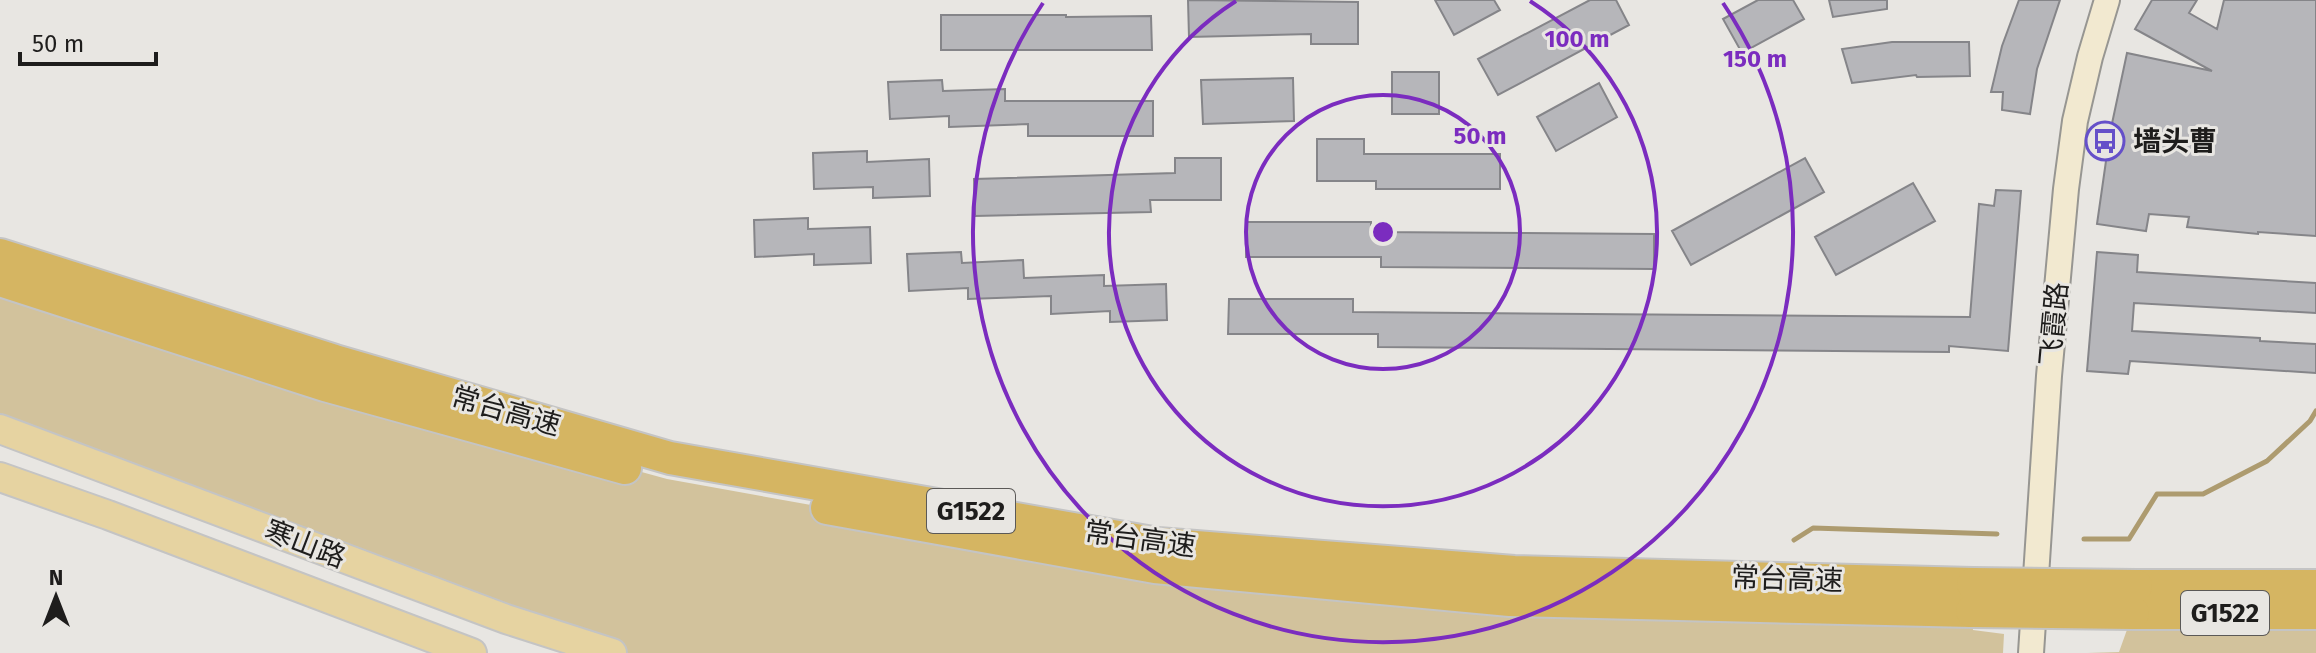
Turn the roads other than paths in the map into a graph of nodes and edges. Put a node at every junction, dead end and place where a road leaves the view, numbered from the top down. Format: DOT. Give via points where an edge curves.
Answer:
graph roads {
  1 [pos="2107,0"];
  2 [pos="0,255"];
  3 [pos="0,280"];
  4 [pos="0,429"];
  5 [pos="0,477"];
  6 [pos="2316,586"];
  7 [pos="1973,598"];
  8 [pos="2135,600"];
  9 [pos="2316,613"];
  10 [pos="472,653"];
  11 [pos="612,653"];
  12 [pos="2031,653"];
  1 -- 12 [label="main road, 飞霞路" via="2075,121 2066,189"];
  2 -- 7 [label="highway, 常台高速 / G1522" via="335,361 670,458 1158,544 1514,572"];
  3 -- 7 [label="highway, 常台高速 / G1522" via="325,385 667,479 1155,567 1510,600"];
  4 -- 11 [label="main road, 寒山路" via="506,619"];
  5 -- 10 [label="main road, 寒山路"];
  6 -- 8 [label="highway, 常台高速 / G1522"];
  7 -- 8 [label="highway, 常台高速 / G1522, bridge"];
  8 -- 9 [label="highway, 常台高速 / G1522"];
}
